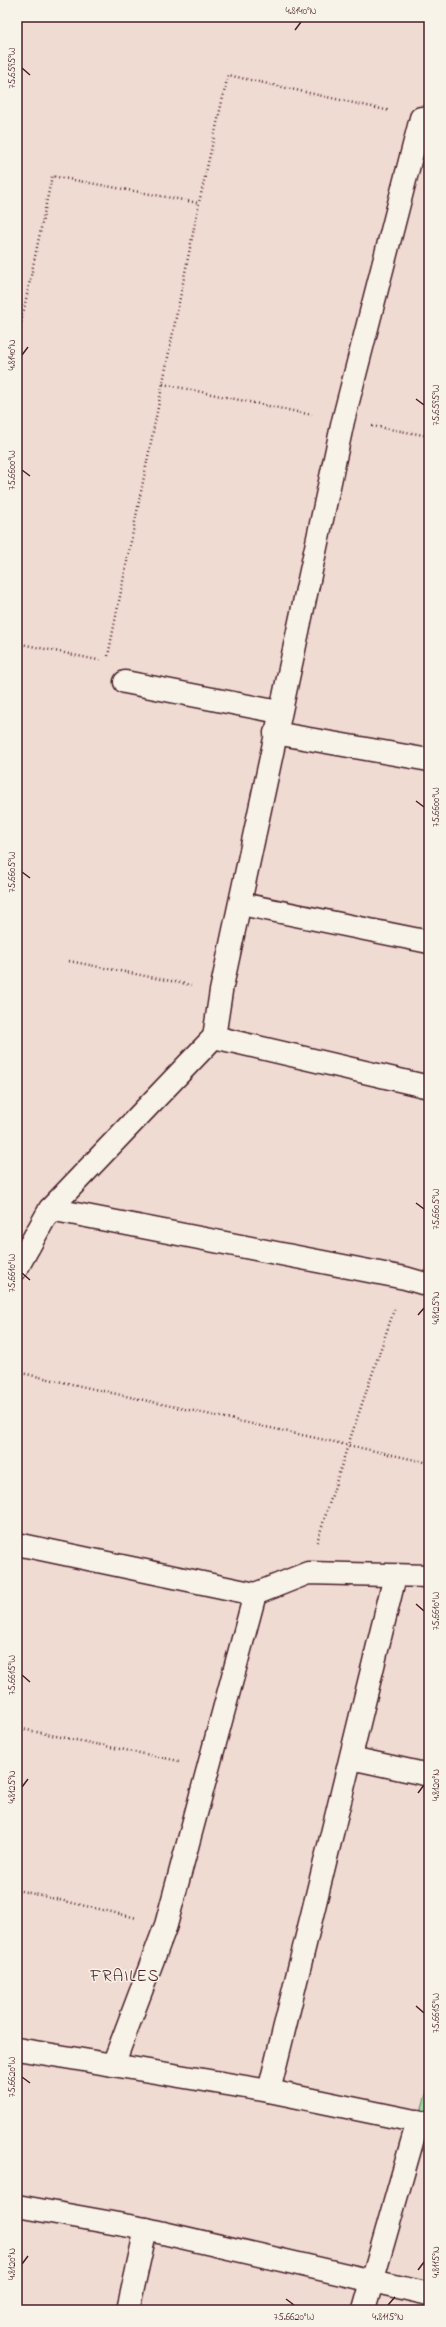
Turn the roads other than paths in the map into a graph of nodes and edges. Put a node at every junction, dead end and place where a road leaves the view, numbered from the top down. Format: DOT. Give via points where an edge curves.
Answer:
graph roads {
  1 [pos="421,118"];
  2 [pos="125,682"];
  3 [pos="279,712"];
  4 [pos="275,733"];
  5 [pos="429,760"];
  6 [pos="240,904"];
  7 [pos="429,942"];
  8 [pos="214,1037"];
  9 [pos="429,1087"];
  10 [pos="50,1209"];
  11 [pos="17,1268"];
  12 [pos="429,1285"];
  13 [pos="17,1544"];
  14 [pos="396,1576"];
  15 [pos="429,1576"];
  16 [pos="255,1594"];
  17 [pos="351,1758"];
  18 [pos="429,1775"];
  19 [pos="17,2050"];
  20 [pos="113,2065"];
  21 [pos="269,2091"];
  22 [pos="424,2122"];
  23 [pos="17,2206"];
  24 [pos="146,2229"];
  25 [pos="373,2280"];
  26 [pos="429,2294"];
  27 [pos="128,2310"];
  28 [pos="364,2310"];
  1 -- 3 [label="street" via="343,421"];
  2 -- 3 [label="street"];
  3 -- 4 [label="street"];
  4 -- 5 [label="street"];
  4 -- 6 [label="street"];
  6 -- 7 [label="street"];
  6 -- 8 [label="street"];
  8 -- 9 [label="street"];
  8 -- 10 [label="street"];
  10 -- 11 [label="street"];
  10 -- 12 [label="street" via="405,1278"];
  13 -- 16 [label="street"];
  14 -- 15 [label="street"];
  14 -- 16 [label="street" via="308,1572"];
  14 -- 17 [label="street"];
  16 -- 20 [label="street" via="166,1925"];
  17 -- 18 [label="street"];
  17 -- 21 [label="street"];
  19 -- 20 [label="street"];
  20 -- 21 [label="street"];
  21 -- 22 [label="street"];
  22 -- 25 [label="street"];
  23 -- 24 [label="street"];
  24 -- 25 [label="street"];
  24 -- 27 [label="street"];
  25 -- 26 [label="street"];
  25 -- 28 [label="street"];
}
